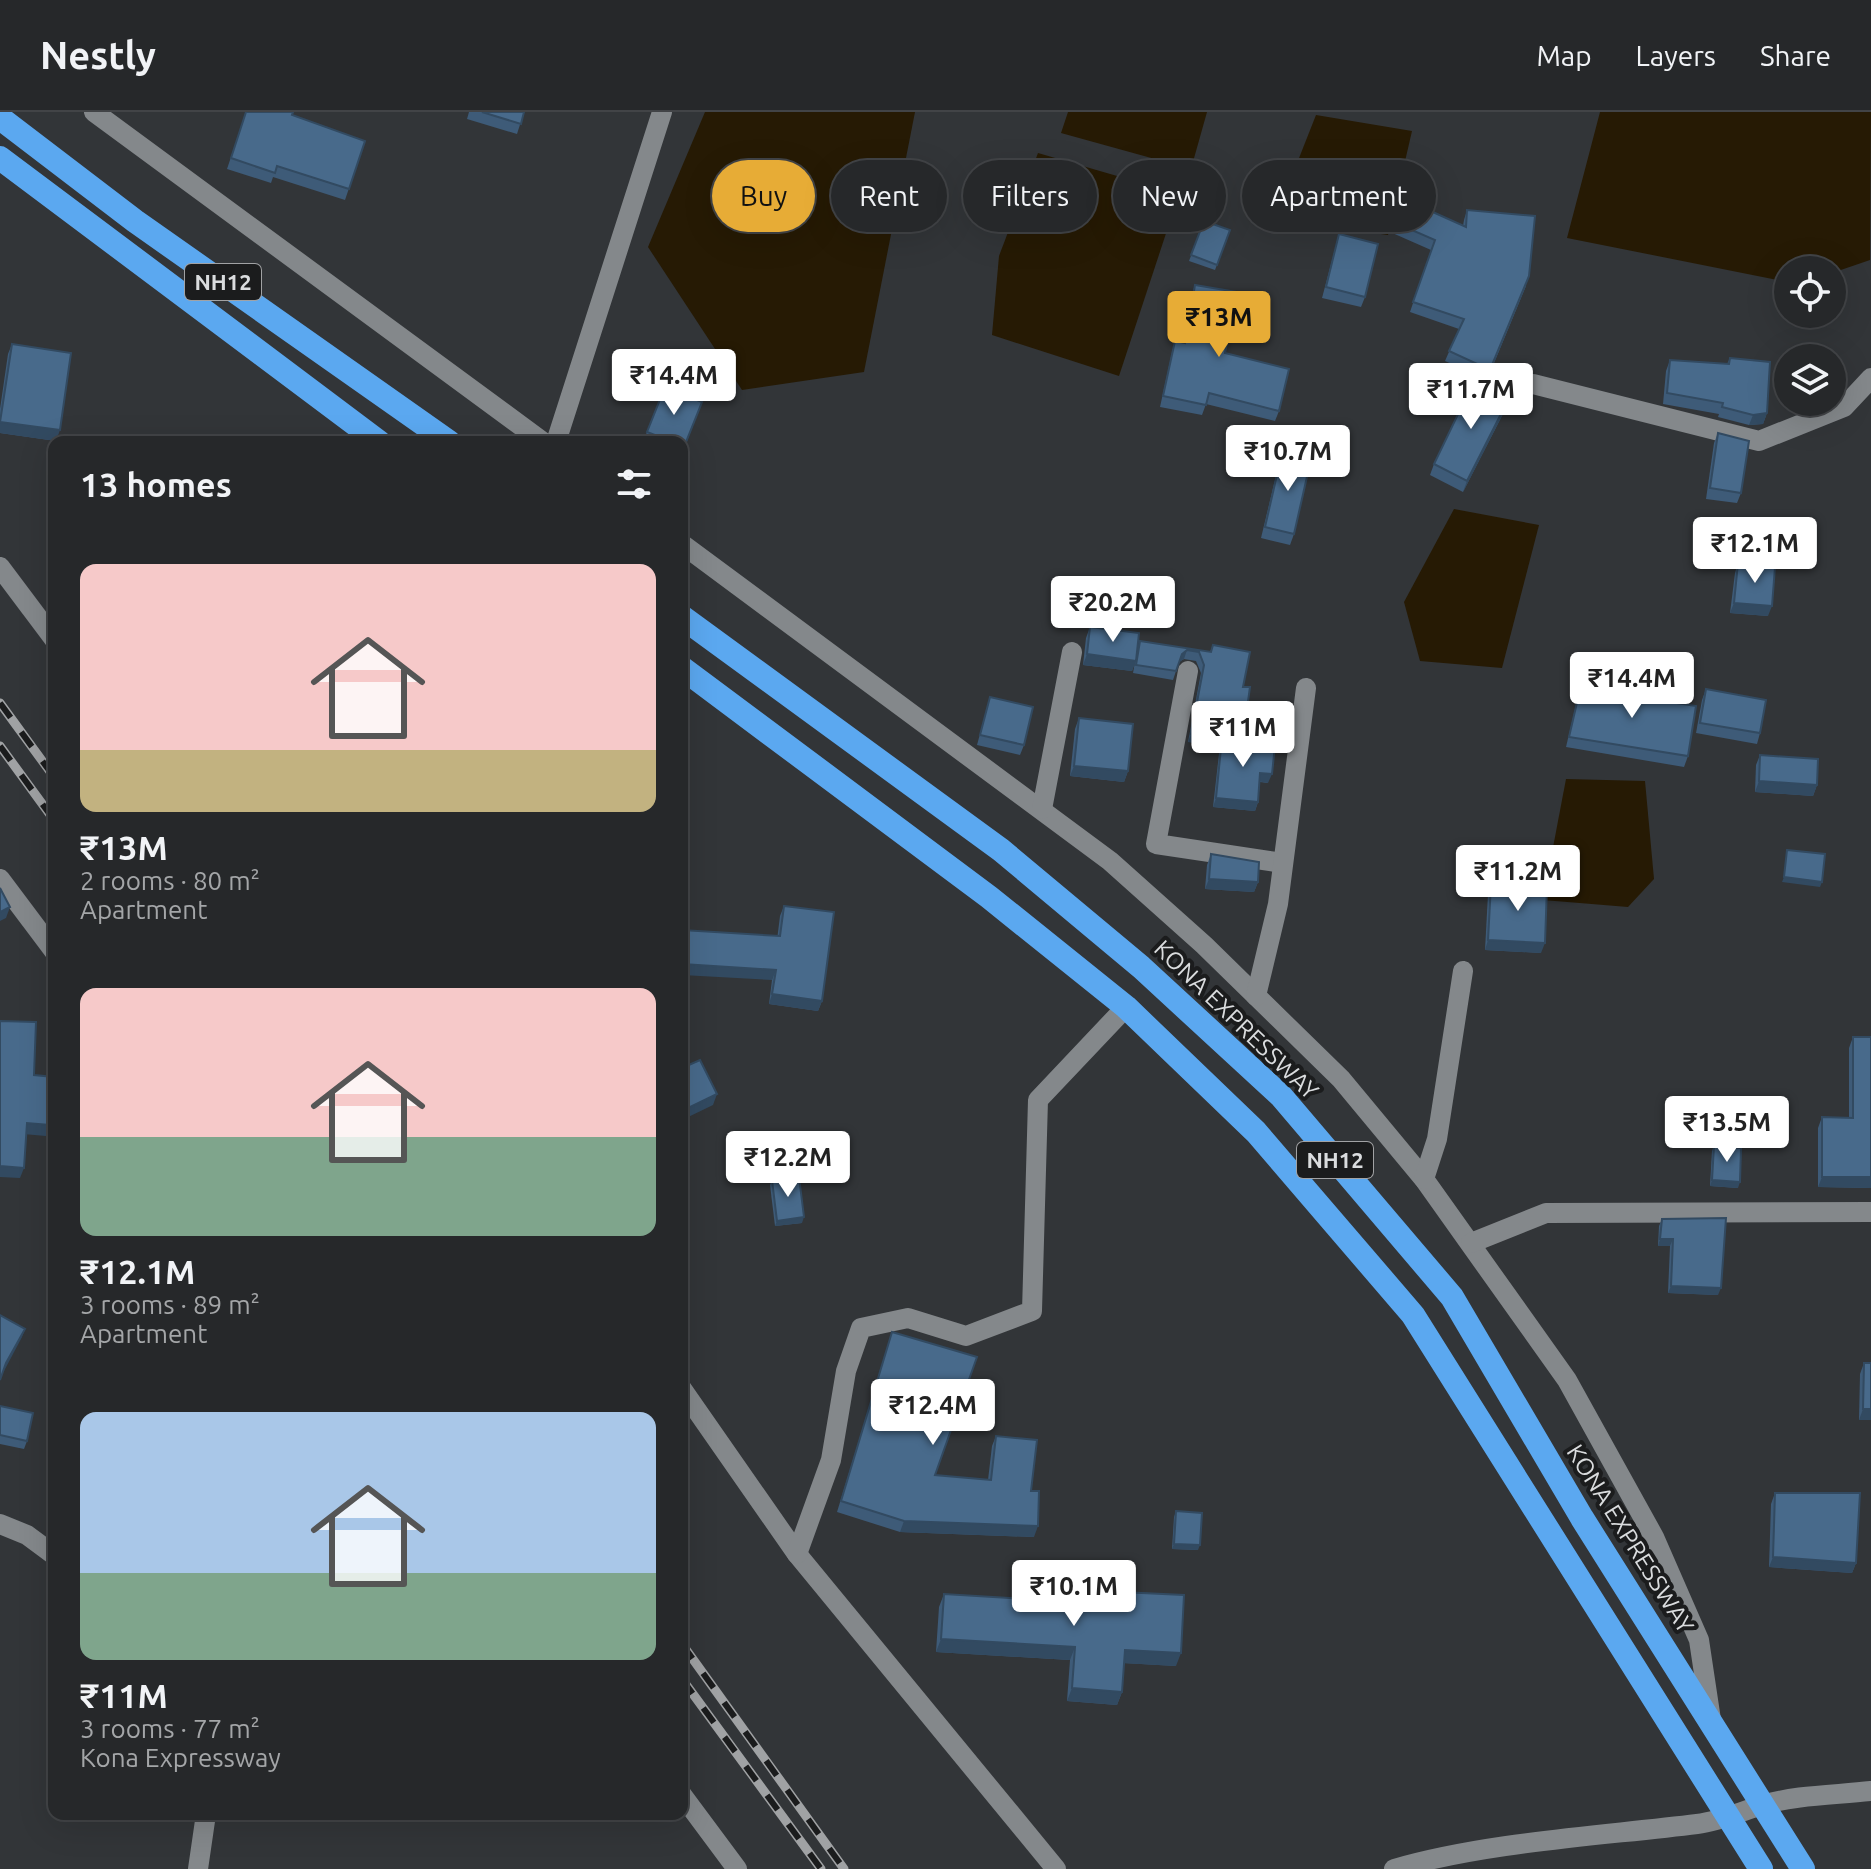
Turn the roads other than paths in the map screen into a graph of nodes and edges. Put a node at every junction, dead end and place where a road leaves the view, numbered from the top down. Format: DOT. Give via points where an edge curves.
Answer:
graph roads {
  1 [pos="94,112"];
  2 [pos="662,112"];
  3 [pos="0,118"];
  4 [pos="0,158"];
  5 [pos="1871,378"];
  6 [pos="1533,384"];
  7 [pos="371,436"];
  8 [pos="440,436"];
  9 [pos="535,436"];
  10 [pos="558,436"];
  11 [pos="688,548"];
  12 [pos="0,567"];
  13 [pos="688,621"];
  14 [pos="48,631"];
  15 [pos="1072,652"];
  16 [pos="1188,671"];
  17 [pos="688,672"];
  18 [pos="1306,688"];
  19 [pos="1042,809"];
  20 [pos="1283,863"];
  21 [pos="0,879"];
  22 [pos="48,943"];
  23 [pos="1463,971"];
  24 [pos="1256,996"];
  25 [pos="1126,1007"];
  26 [pos="1424,1179"];
  27 [pos="1871,1212"];
  28 [pos="1471,1243"];
  29 [pos="688,1398"];
  30 [pos="0,1524"];
  31 [pos="48,1551"];
  32 [pos="797,1554"];
  33 [pos="1712,1724"];
  34 [pos="1871,1791"];
  35 [pos="688,1803"];
  36 [pos="1763,1805"];
  37 [pos="1729,1818"];
  38 [pos="205,1820"];
  39 [pos="198,1869"];
  40 [pos="737,1869"];
  41 [pos="1056,1869"];
  42 [pos="1394,1869"];
  43 [pos="1761,1869"];
  44 [pos="1803,1869"];
  1 -- 9 [label="street"];
  2 -- 10 [label="street"];
  3 -- 8 [label="highway, NH12" via="135,221"];
  4 -- 7 [label="highway, NH12"];
  5 -- 6 [label="street" via="1844,407 1759,441"];
  11 -- 19 [label="street"];
  12 -- 14 [label="street"];
  13 -- 33 [label="highway, KONA EXPRESSWAY / NH12" via="1001,850 1141,967 1281,1096 1452,1297"];
  15 -- 19 [label="street"];
  16 -- 20 [label="street" via="1156,844"];
  17 -- 25 [label="highway, NH12" via="989,897"];
  18 -- 20 [label="street"];
  19 -- 24 [label="street" via="1110,861"];
  20 -- 24 [label="street"];
  21 -- 22 [label="street"];
  23 -- 26 [label="street" via="1437,1139"];
  24 -- 26 [label="street" via="1341,1079"];
  25 -- 32 [label="street" via="1038,1100 1032,1311 966,1336 908,1318 861,1328 846,1371 831,1460"];
  25 -- 37 [label="highway, NH12" via="1256,1132 1413,1315"];
  26 -- 28 [label="street"];
  27 -- 28 [label="street" via="1546,1213"];
  28 -- 33 [label="street" via="1567,1380 1654,1537 1699,1640"];
  29 -- 32 [label="street"];
  30 -- 31 [label="street"];
  32 -- 41 [label="street"];
  33 -- 36 [label="highway, KONA EXPRESSWAY / NH12"];
  34 -- 36 [label="street"];
  35 -- 40 [label="street"];
  36 -- 37 [label="street"];
  36 -- 44 [label="highway, KONA EXPRESSWAY / NH12"];
  37 -- 42 [label="street" via="1429,1859"];
  37 -- 43 [label="highway, NH12"];
  38 -- 39 [label="street"];
}
